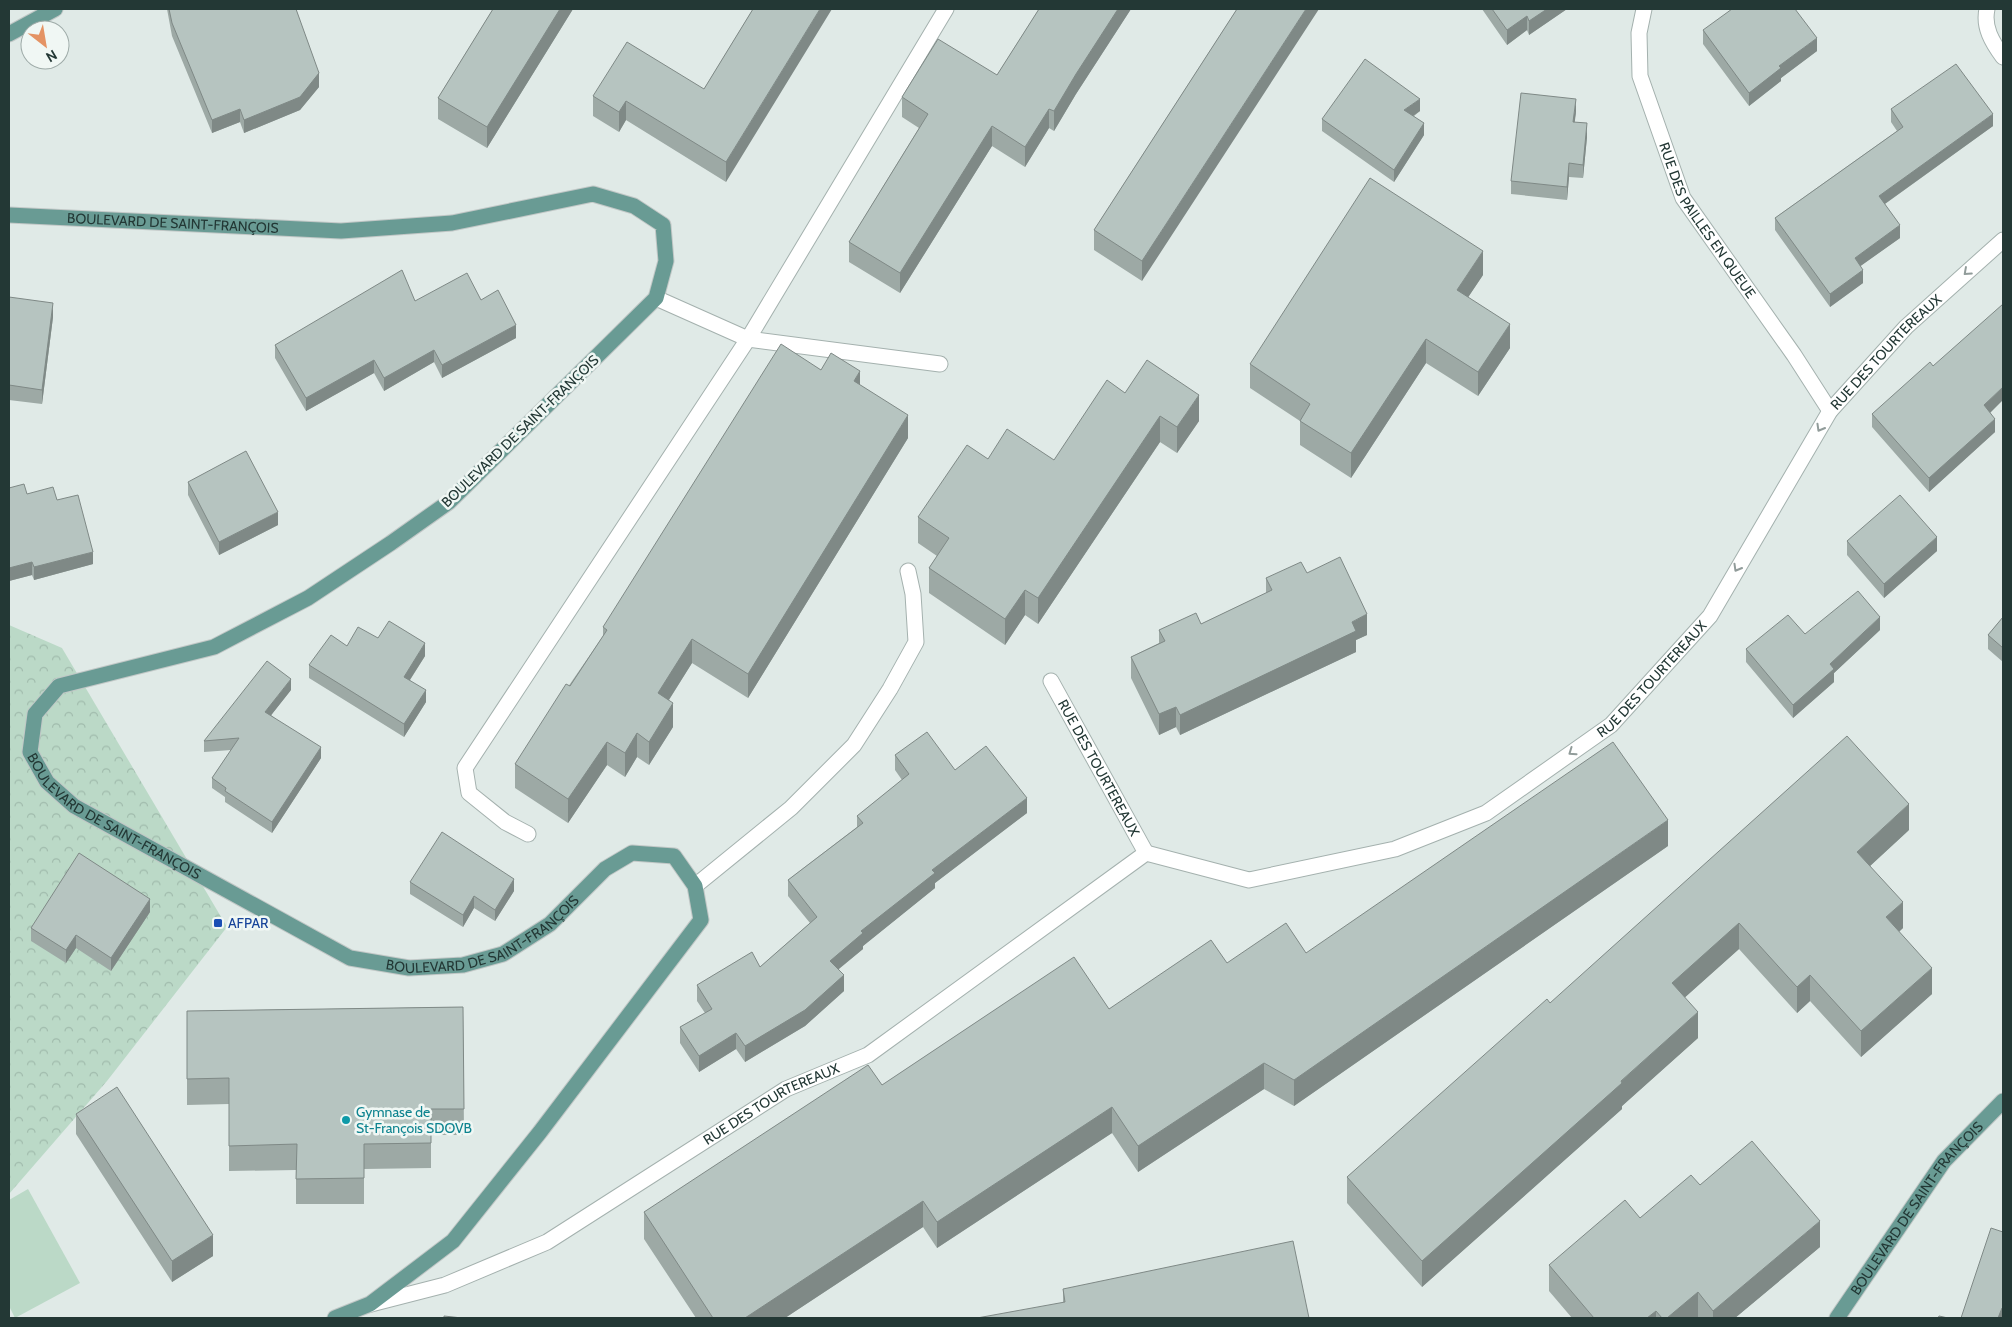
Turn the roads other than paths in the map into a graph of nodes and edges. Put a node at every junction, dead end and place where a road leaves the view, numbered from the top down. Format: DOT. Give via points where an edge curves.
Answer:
graph roads {
  1 [pos="55,9"];
  2 [pos="946,9"];
  3 [pos="1644,9"];
  4 [pos="1987,9"];
  5 [pos="9,34"];
  6 [pos="2003,57"];
  7 [pos="9,215"];
  8 [pos="2003,240"];
  9 [pos="656,298"];
  10 [pos="748,339"];
  11 [pos="940,364"];
  12 [pos="1830,411"];
  13 [pos="908,571"];
  14 [pos="1052,681"];
  15 [pos="528,834"];
  16 [pos="1146,853"];
  17 [pos="694,886"];
  18 [pos="2003,1101"];
  19 [pos="370,1304"];
  20 [pos="335,1318"];
  21 [pos="1837,1318"];
  1 -- 5 [label="main road"];
  2 -- 10 [label="street"];
  3 -- 12 [label="street, RUE DES PAILLES EN QUEUE" via="1639,34 1640,76 1683,198"];
  4 -- 6 [label="street" via="1984,19 1992,41"];
  7 -- 9 [label="main road, BOULEVARD DE SAINT-FRANÇOIS" via="341,231 452,223 593,194 634,206 663,225 666,260"];
  8 -- 12 [label="street, RUE DES TOURTEREAUX, one-way" via="1906,328"];
  9 -- 10 [label="street"];
  9 -- 17 [label="main road, BOULEVARD DE SAINT-FRANÇOIS" via="449,502 308,598 214,647 59,686 35,714 30,752 47,782 74,806 350,958 410,968 463,965 503,954 550,924 605,868 632,853 674,856"];
  10 -- 11 [label="street"];
  10 -- 15 [label="street" via="465,768 469,793 505,822"];
  12 -- 16 [label="street, RUE DES TOURTEREAUX, one-way" via="1710,616 1611,725 1486,812 1394,849 1249,880"];
  13 -- 17 [label="street" via="916,642 854,745 790,808"];
  14 -- 16 [label="street, RUE DES TOURTEREAUX"];
  16 -- 19 [label="street, RUE DES TOURTEREAUX" via="868,1055 786,1089 547,1242 445,1286"];
  17 -- 19 [label="main road, BOULEVARD DE SAINT-FRANÇOIS" via="701,920 540,1132 452,1241"];
  18 -- 21 [label="main road, BOULEVARD DE SAINT-FRANÇOIS" via="1944,1161"];
  19 -- 20 [label="main road, BOULEVARD DE SAINT-FRANÇOIS"];
}
